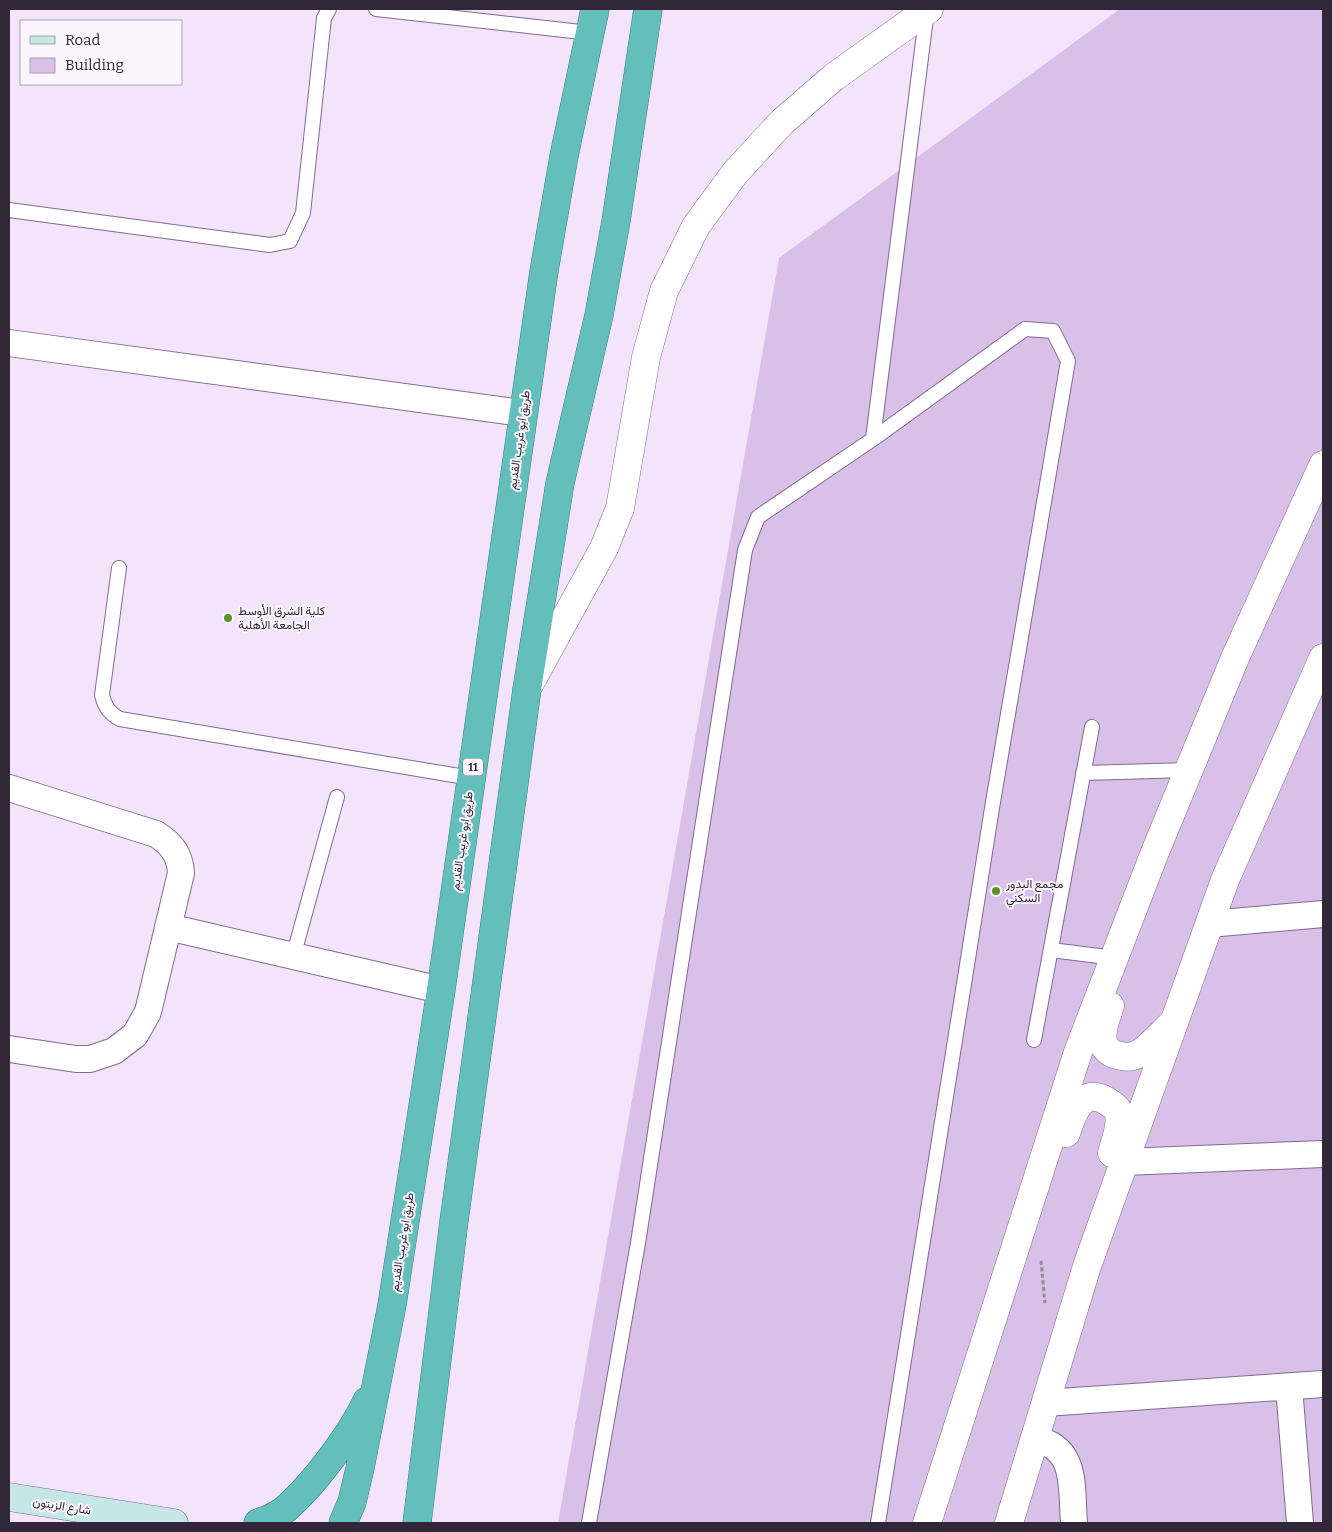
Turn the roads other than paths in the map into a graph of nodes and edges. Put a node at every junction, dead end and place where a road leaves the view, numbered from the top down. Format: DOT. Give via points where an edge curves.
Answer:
graph roads {
  1 [pos="329,9"];
  2 [pos="376,9"];
  3 [pos="648,9"];
  4 [pos="928,10"];
  5 [pos="592,21"];
  6 [pos="9,210"];
  7 [pos="9,343"];
  8 [pos="522,413"];
  9 [pos="873,439"];
  10 [pos="1323,465"];
  11 [pos="119,568"];
  12 [pos="1323,658"];
  13 [pos="526,689"];
  14 [pos="1092,727"];
  15 [pos="1203,738"];
  16 [pos="1189,770"];
  17 [pos="1084,773"];
  18 [pos="471,778"];
  19 [pos="9,788"];
  20 [pos="337,797"];
  21 [pos="1323,914"];
  22 [pos="1210,924"];
  23 [pos="168,928"];
  24 [pos="1050,950"];
  25 [pos="293,957"];
  26 [pos="1115,958"];
  27 [pos="440,990"];
  28 [pos="1176,1020"];
  29 [pos="1034,1040"];
  30 [pos="9,1049"];
  31 [pos="1323,1154"];
  32 [pos="1124,1162"];
  33 [pos="982,1354"];
  34 [pos="1056,1367"];
  35 [pos="377,1380"];
  36 [pos="1323,1384"];
  37 [pos="1289,1387"];
  38 [pos="1045,1403"];
  39 [pos="1034,1439"];
  40 [pos="9,1497"];
  41 [pos="174,1523"];
  42 [pos="258,1523"];
  43 [pos="343,1523"];
  44 [pos="417,1523"];
  45 [pos="589,1523"];
  46 [pos="878,1523"];
  47 [pos="927,1523"];
  48 [pos="1009,1523"];
  49 [pos="1074,1523"];
  50 [pos="1300,1523"];
  1 -- 6 [label="lane" via="324,18 304,212 290,241 270,245"];
  2 -- 5 [label="lane"];
  3 -- 13 [label="highway" via="616,221 560,482"];
  4 -- 9 [label="lane"];
  4 -- 13 [label="street" via="834,77 782,122 735,173 696,226 664,291 646,357 620,508 604,548"];
  5 -- 8 [label="highway, طريق ابو غريب القديم / 11" via="550,232"];
  7 -- 8 [label="street"];
  8 -- 18 [label="highway, طريق ابو غريب القديم / 11"];
  9 -- 45 [label="lane" via="758,517 745,550 639,1233"];
  9 -- 46 [label="lane" via="1025,329 1053,331 1068,360"];
  10 -- 15 [label="street" via="1235,658"];
  11 -- 18 [label="lane" via="102,695 114,716"];
  12 -- 22 [label="street" via="1225,880"];
  13 -- 44 [label="highway"];
  14 -- 17 [label="lane"];
  15 -- 16 [label="street"];
  15 -- 28 [label="street" via="1152,906 1105,1021 1103,1044 1110,1052 1122,1057 1134,1056"];
  16 -- 17 [label="lane"];
  16 -- 26 [label="street"];
  17 -- 24 [label="lane"];
  18 -- 27 [label="highway, طريق ابو غريب القديم / 11"];
  19 -- 23 [label="street" via="156,834 166,840 178,857 181,873"];
  20 -- 25 [label="lane"];
  21 -- 22 [label="street"];
  22 -- 28 [label="street"];
  23 -- 25 [label="street"];
  23 -- 30 [label="street" via="148,1012 126,1044 114,1051 76,1059"];
  24 -- 26 [label="lane"];
  24 -- 29 [label="lane"];
  25 -- 27 [label="street"];
  26 -- 33 [label="street" via="1078,1052"];
  27 -- 35 [label="highway, طريق ابو غريب القديم / 11" via="392,1305"];
  28 -- 32 [label="street"];
  31 -- 32 [label="street"];
  32 -- 34 [label="street"];
  33 -- 34 [label="street" via="1025,1263 1076,1105 1086,1098 1098,1097 1118,1110 1120,1121 1075,1270"];
  33 -- 47 [label="street"];
  34 -- 38 [label="street"];
  35 -- 42 [label="highway" via="362,1411 313,1481 274,1518"];
  35 -- 43 [label="highway, طريق ابو غريب القديم / 11" via="356,1485"];
  36 -- 37 [label="street"];
  37 -- 38 [label="street"];
  37 -- 50 [label="street"];
  38 -- 39 [label="street"];
  39 -- 48 [label="street"];
  39 -- 49 [label="street" via="1048,1442 1060,1450 1068,1462"];
  40 -- 41 [label="main road, شارع الزيتون"];
}
